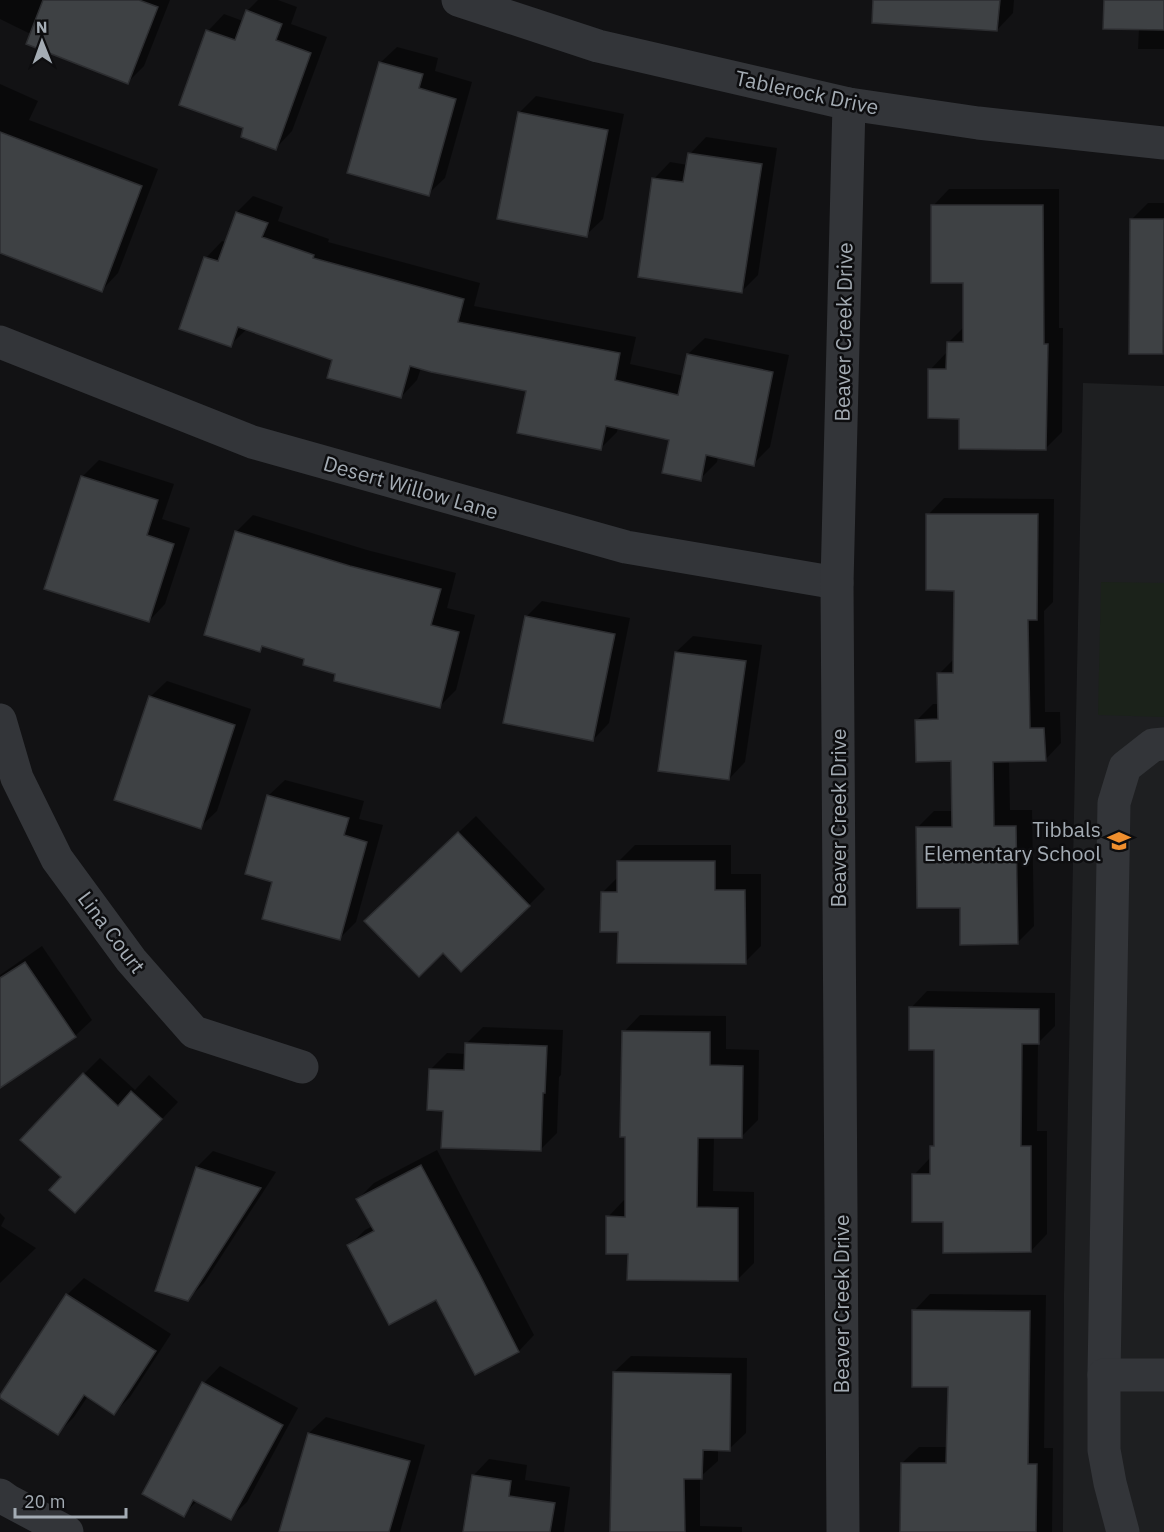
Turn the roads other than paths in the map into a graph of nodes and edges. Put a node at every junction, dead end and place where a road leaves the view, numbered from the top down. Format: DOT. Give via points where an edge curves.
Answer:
graph roads {
  1 [pos="458,0"];
  2 [pos="849,104"];
  3 [pos="1164,143"];
  4 [pos="0,342"];
  5 [pos="837,583"];
  6 [pos="0,720"];
  7 [pos="1164,744"];
  8 [pos="302,1067"];
  9 [pos="1104,1375"];
  10 [pos="1164,1375"];
  11 [pos="0,1495"];
  12 [pos="68,1532"];
  13 [pos="843,1532"];
  14 [pos="1123,1532"];
  1 -- 2 [label="street, Tablerock Drive" via="598,46"];
  2 -- 3 [label="street, Tablerock Drive" via="978,123"];
  2 -- 5 [label="street, Beaver Creek Drive"];
  4 -- 5 [label="street, Desert Willow Lane" via="252,442 627,547"];
  5 -- 13 [label="street, Beaver Creek Drive"];
  6 -- 8 [label="street, Lina Court" via="17,778 57,859 139,969 194,1032"];
  7 -- 9 [label="street" via="1153,745 1125,767 1114,803"];
  9 -- 10 [label="street"];
  9 -- 14 [label="street" via="1104,1450"];
  11 -- 12 [label="street"];
}
